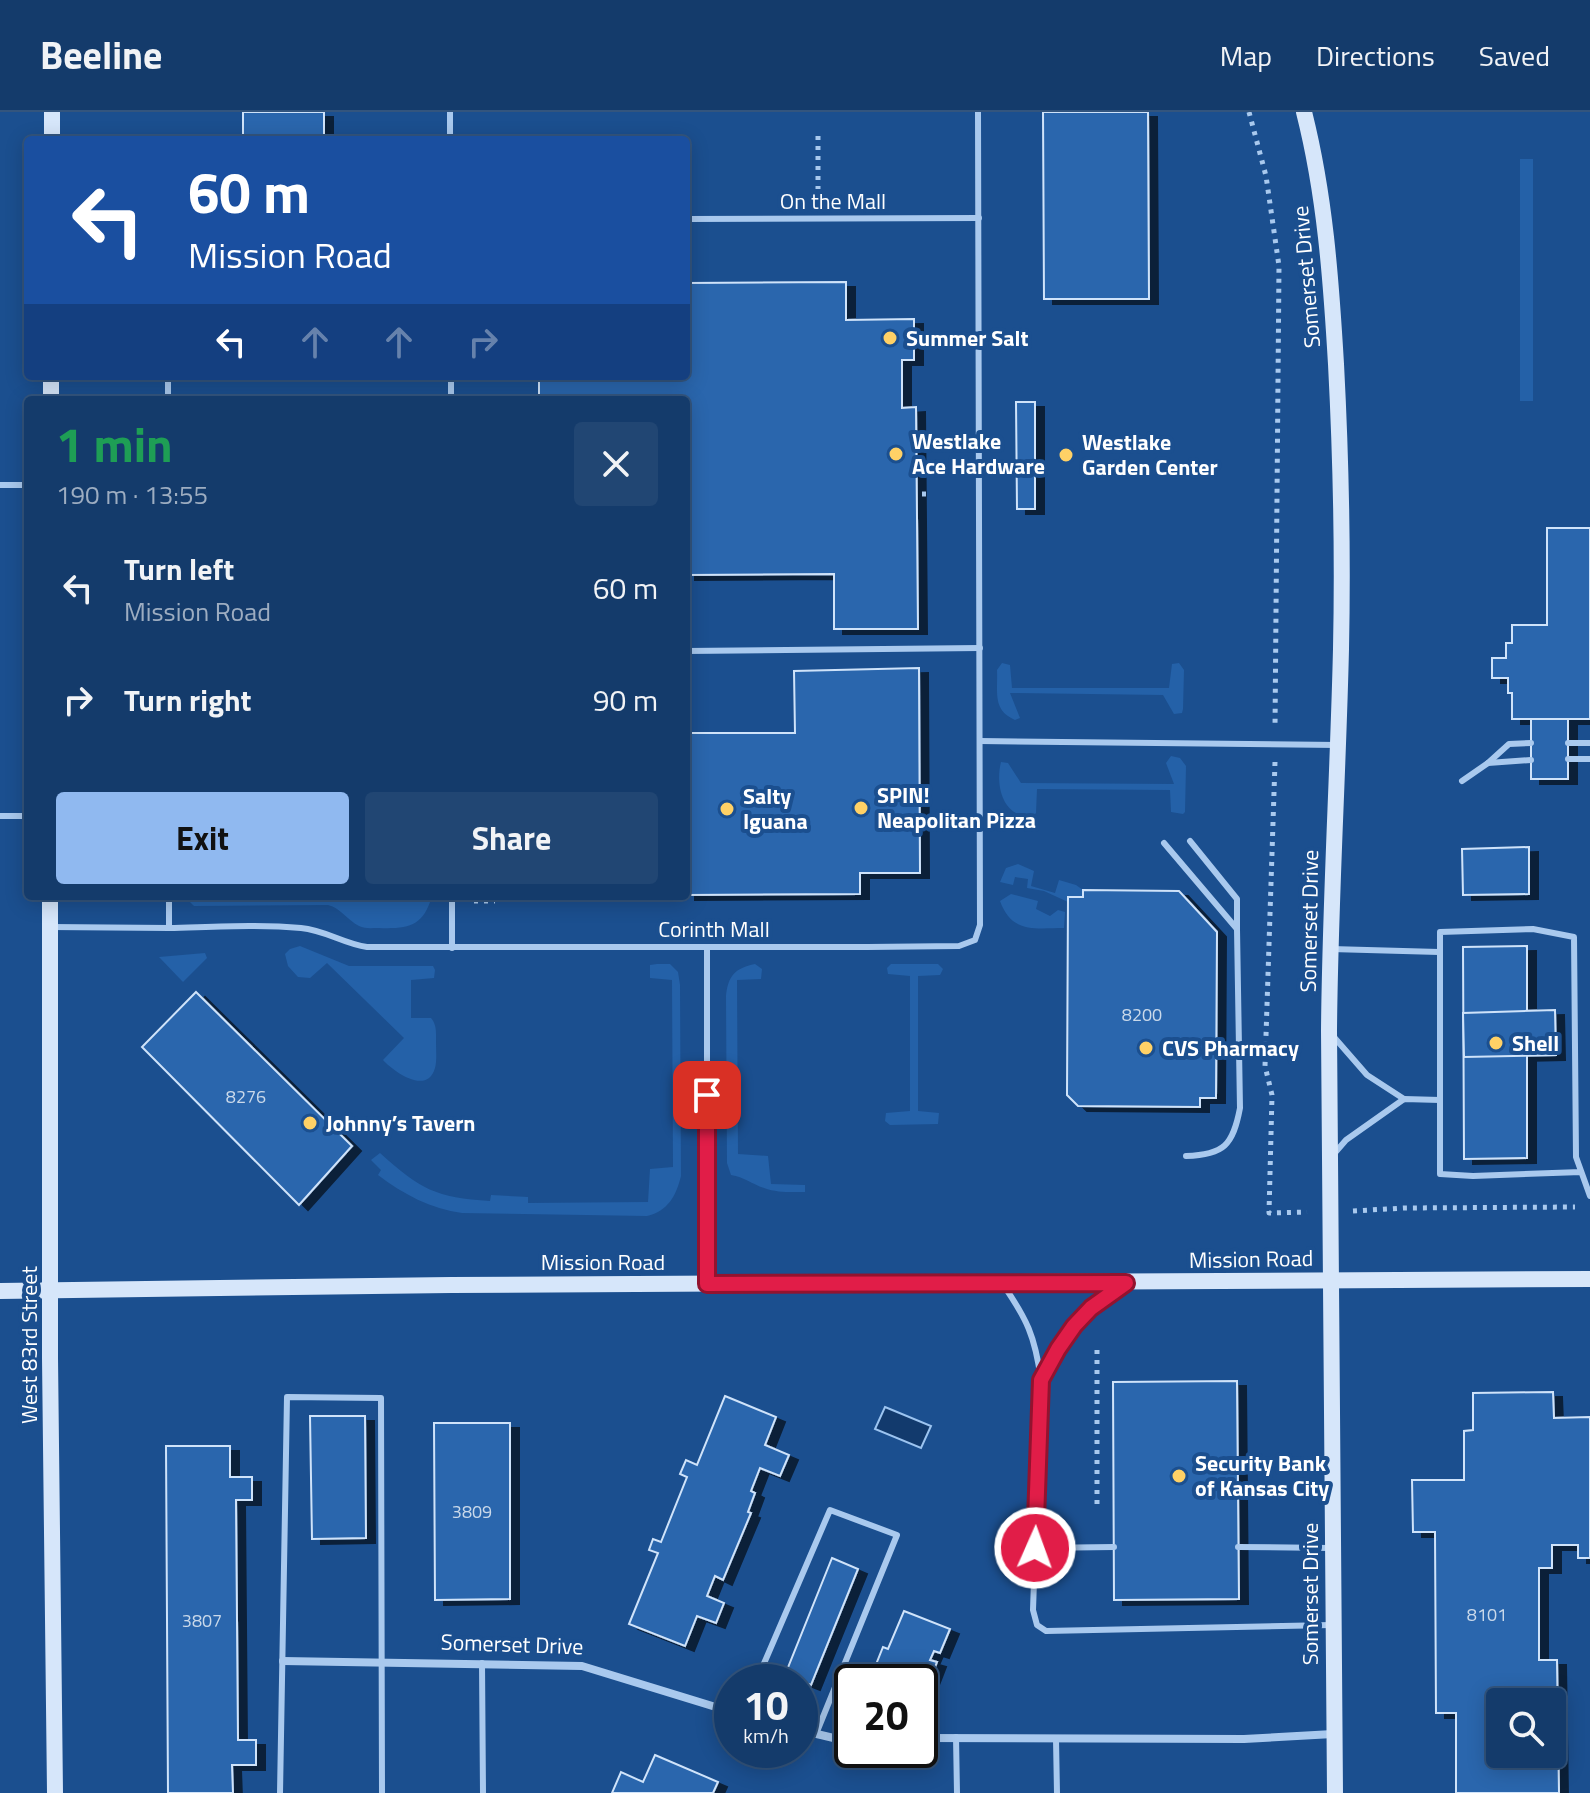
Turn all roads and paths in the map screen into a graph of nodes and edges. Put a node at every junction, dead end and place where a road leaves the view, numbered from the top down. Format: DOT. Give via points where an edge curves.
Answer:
graph roads {
  1 [pos="52,112"];
  2 [pos="450,112"];
  3 [pos="978,112"];
  4 [pos="1249,112"];
  5 [pos="1304,112"];
  6 [pos="52,136"];
  7 [pos="450,136"];
  8 [pos="818,136"];
  9 [pos="818,189"];
  10 [pos="979,218"];
  11 [pos="690,219"];
  12 [pos="0,485"];
  13 [pos="24,485"];
  14 [pos="980,648"];
  15 [pos="690,651"];
  16 [pos="980,741"];
  17 [pos="1531,743"];
  18 [pos="1568,743"];
  19 [pos="1590,743"];
  20 [pos="1275,744"];
  21 [pos="1338,745"];
  22 [pos="1568,759"];
  23 [pos="1590,759"];
  24 [pos="1531,760"];
  25 [pos="1488,763"];
  26 [pos="1462,781"];
  27 [pos="0,816"];
  28 [pos="24,816"];
  29 [pos="1190,841"];
  30 [pos="1164,843"];
  31 [pos="50,900"];
  32 [pos="169,900"];
  33 [pos="452,900"];
  34 [pos="474,901"];
  35 [pos="495,901"];
  36 [pos="50,927"];
  37 [pos="169,928"];
  38 [pos="1237,929"];
  39 [pos="707,947"];
  40 [pos="452,948"];
  41 [pos="1330,949"];
  42 [pos="1439,952"];
  43 [pos="1329,1031"];
  44 [pos="1404,1099"];
  45 [pos="1440,1100"];
  46 [pos="1186,1156"];
  47 [pos="1330,1157"];
  48 [pos="1581,1172"];
  49 [pos="1590,1196"];
  50 [pos="1590,1208"];
  51 [pos="1393,1210"];
  52 [pos="1269,1213"];
  53 [pos="1331,1279"];
  54 [pos="1590,1279"];
  55 [pos="1002,1283"];
  56 [pos="1126,1283"];
  57 [pos="707,1284"];
  58 [pos="0,1291"];
  59 [pos="50,1291"];
  60 [pos="1097,1350"];
  61 [pos="1041,1380"];
  62 [pos="1097,1506"];
  63 [pos="1114,1547"];
  64 [pos="1238,1547"];
  65 [pos="1035,1548"];
  66 [pos="1331,1548"];
  67 [pos="1331,1625"];
  68 [pos="283,1661"];
  69 [pos="381,1662"];
  70 [pos="482,1663"];
  71 [pos="764,1664"];
  72 [pos="714,1706"];
  73 [pos="818,1729"];
  74 [pos="1333,1734"];
  75 [pos="956,1737"];
  76 [pos="938,1738"];
  77 [pos="1056,1739"];
  78 [pos="55,1793"];
  79 [pos="280,1793"];
  80 [pos="382,1793"];
  81 [pos="483,1793"];
  82 [pos="957,1793"];
  83 [pos="1057,1793"];
  84 [pos="1335,1793"];
  1 -- 6 [label="street"];
  2 -- 7 [label="lane"];
  3 -- 10 [label="lane"];
  4 -- 20 [label="path" via="1266,176 1279,266"];
  5 -- 21 [label="street, Somerset Drive" via="1329,259 1341,464"];
  8 -- 9 [label="path"];
  10 -- 11 [label="lane, On the Mall"];
  10 -- 14 [label="lane"];
  12 -- 13 [label="lane"];
  14 -- 15 [label="lane"];
  14 -- 16 [label="lane"];
  16 -- 20 [label="lane"];
  16 -- 39 [label="lane, Corinth Mall" via="980,925 975,940 959,946"];
  17 -- 25 [label="lane" via="1509,744"];
  18 -- 19 [label="lane"];
  20 -- 21 [label="lane"];
  20 -- 52 [label="path" via="1265,1066 1272,1095"];
  21 -- 41 [label="street, Somerset Drive"];
  22 -- 23 [label="lane"];
  24 -- 25 [label="lane"];
  25 -- 26 [label="lane"];
  27 -- 28 [label="lane"];
  29 -- 38 [label="lane" via="1237,899"];
  30 -- 38 [label="lane"];
  31 -- 36 [label="street, West 83rd Street"];
  32 -- 37 [label="lane"];
  33 -- 40 [label="lane"];
  34 -- 35 [label="path"];
  36 -- 37 [label="lane, Corinth Mall"];
  36 -- 59 [label="street, West 83rd Street"];
  37 -- 40 [label="lane, Corinth Mall" via="300,928 351,945"];
  38 -- 46 [label="lane" via="1236,1128 1221,1150"];
  39 -- 40 [label="lane, Corinth Mall"];
  39 -- 57 [label="lane"];
  41 -- 42 [label="lane"];
  41 -- 43 [label="street, Somerset Drive"];
  42 -- 45 [label="lane"];
  42 -- 48 [label="lane" via="1440,932 1533,929 1574,937 1576,1157"];
  43 -- 44 [label="lane" via="1367,1075"];
  43 -- 47 [label="street, Somerset Drive"];
  44 -- 45 [label="lane"];
  44 -- 47 [label="lane"];
  45 -- 48 [label="lane" via="1440,1174"];
  47 -- 53 [label="street, Somerset Drive"];
  48 -- 49 [label="lane"];
  50 -- 51 [label="path"];
  53 -- 54 [label="street, Mission Road"];
  53 -- 56 [label="street, Mission Road"];
  53 -- 66 [label="street, Somerset Drive"];
  55 -- 56 [label="street, Mission Road"];
  55 -- 57 [label="street, Mission Road"];
  55 -- 61 [label="lane" via="1036,1345"];
  56 -- 61 [label="lane" via="1074,1326"];
  57 -- 59 [label="street, Mission Road"];
  58 -- 59 [label="street, Mission Road"];
  59 -- 78 [label="street, West 83rd Street"];
  60 -- 62 [label="path"];
  61 -- 65 [label="lane"];
  63 -- 65 [label="lane"];
  64 -- 66 [label="lane"];
  65 -- 67 [label="lane" via="1033,1610 1037,1625 1046,1631"];
  66 -- 67 [label="street, Somerset Drive"];
  67 -- 74 [label="street, Somerset Drive"];
  68 -- 69 [label="street, Somerset Drive"];
  68 -- 69 [label="lane" via="287,1397 381,1398"];
  68 -- 79 [label="lane"];
  69 -- 70 [label="street, Somerset Drive"];
  69 -- 80 [label="lane"];
  70 -- 72 [label="street, Somerset Drive" via="582,1666"];
  70 -- 81 [label="lane"];
  71 -- 73 [label="lane" via="830,1510 897,1535"];
  74 -- 77 [label="street"];
  74 -- 84 [label="street, Somerset Drive"];
  75 -- 76 [label="street"];
  75 -- 77 [label="street"];
  75 -- 82 [label="lane"];
  77 -- 83 [label="lane"];
}
